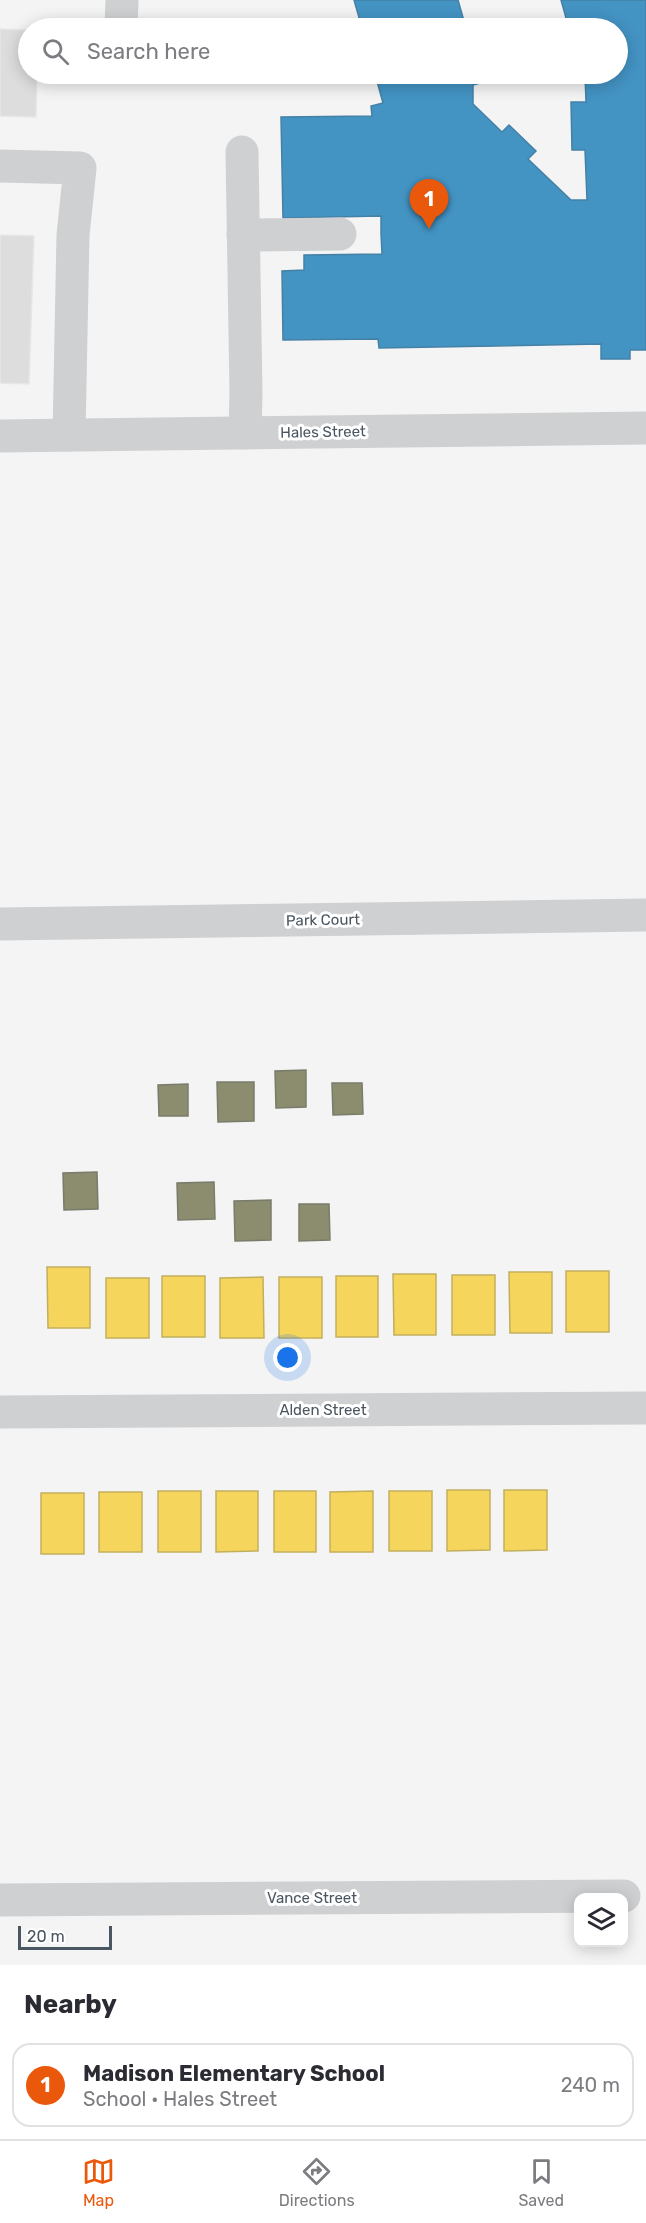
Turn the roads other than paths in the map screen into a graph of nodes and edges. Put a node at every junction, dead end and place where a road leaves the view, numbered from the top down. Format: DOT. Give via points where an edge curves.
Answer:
graph roads {
  1 [pos="122,0"];
  2 [pos="121,18"];
  3 [pos="242,152"];
  4 [pos="0,166"];
  5 [pos="243,234"];
  6 [pos="340,234"];
  7 [pos="646,428"];
  8 [pos="245,433"];
  9 [pos="69,435"];
  10 [pos="0,436"];
  11 [pos="646,915"];
  12 [pos="0,924"];
  13 [pos="646,1408"];
  14 [pos="0,1412"];
  15 [pos="574,1896"];
  16 [pos="0,1900"];
  1 -- 2 [label="street"];
  3 -- 5 [label="street"];
  4 -- 9 [label="street" via="80,168 73,235"];
  5 -- 6 [label="street"];
  5 -- 8 [label="street"];
  7 -- 8 [label="street, Hales Street"];
  8 -- 9 [label="street, Hales Street"];
  9 -- 10 [label="street, Hales Street"];
  11 -- 12 [label="street, Park Court"];
  13 -- 14 [label="street, Alden Street"];
  15 -- 16 [label="street, Vance Street"];
}
